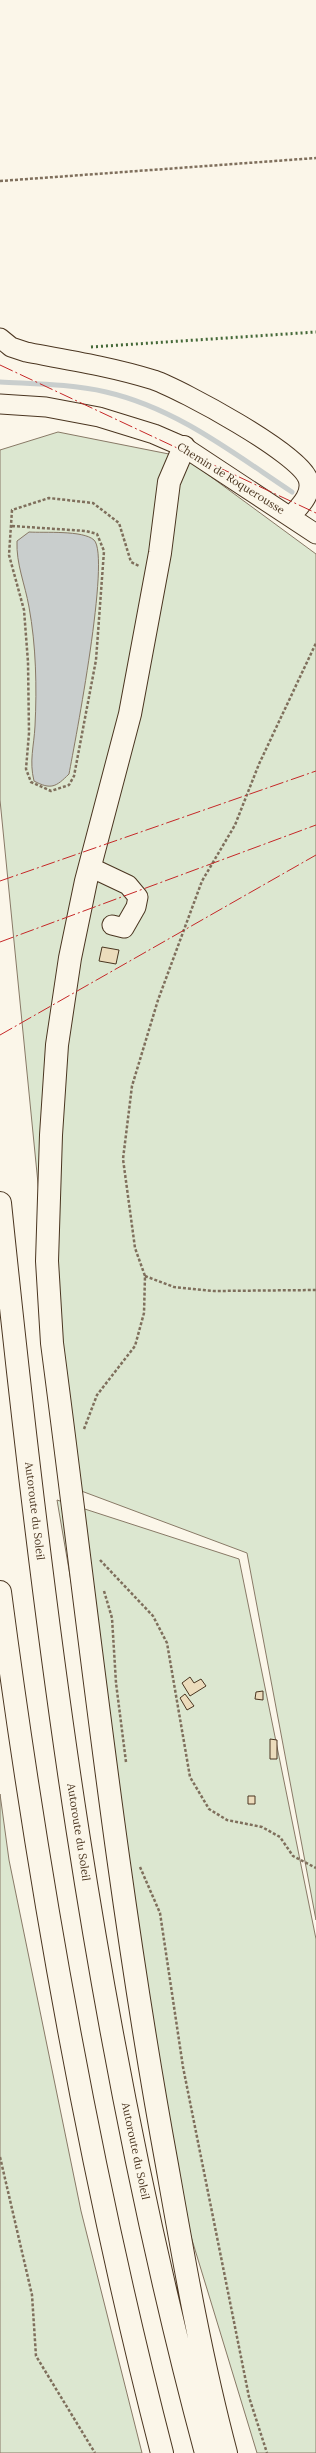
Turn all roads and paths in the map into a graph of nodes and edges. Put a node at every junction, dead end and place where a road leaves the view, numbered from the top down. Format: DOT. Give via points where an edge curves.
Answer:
graph roads {
  1 [pos="316,158"];
  2 [pos="0,181"];
  3 [pos="0,338"];
  4 [pos="0,404"];
  5 [pos="184,447"];
  6 [pos="291,516"];
  7 [pos="12,526"];
  8 [pos="316,534"];
  9 [pos="156,574"];
  10 [pos="316,643"];
  11 [pos="90,867"];
  12 [pos="112,925"];
  13 [pos="0,1203"];
  14 [pos="145,1276"];
  15 [pos="316,1290"];
  16 [pos="83,1432"];
  17 [pos="98,1558"];
  18 [pos="104,1589"];
  19 [pos="0,1592"];
  20 [pos="127,1765"];
  21 [pos="136,1860"];
  22 [pos="316,1868"];
  23 [pos="0,2158"];
  24 [pos="95,2453"];
  25 [pos="162,2453"];
  26 [pos="206,2453"];
  27 [pos="226,2453"];
  28 [pos="267,2453"];
  1 -- 2 [label="path"];
  3 -- 6 [label="street" via="11,347 26,352 128,372 155,381 190,396 239,425 300,467 308,479 309,491 305,502"];
  4 -- 5 [label="street, Chemin de Roquerousse" via="46,407 99,417 154,434"];
  5 -- 6 [label="street, Chemin de Roquerousse"];
  5 -- 9 [label="highway" via="169,482"];
  6 -- 8 [label="street, Chemin de Roquerousse"];
  7 -- 7 [label="path" via="9,555 24,610 28,662 29,734 26,769 31,782 51,791 69,785 74,776 96,660 104,551 96,534 86,531"];
  7 -- 9 [label="path" via="12,510 49,498 94,503 119,524 131,562"];
  9 -- 11 [label="highway" via="130,714"];
  10 -- 14 [label="path" via="259,764 234,825 202,881 158,1000 132,1086 123,1159 135,1248"];
  11 -- 12 [label="street" via="128,885 138,897 136,907 124,928"];
  11 -- 27 [label="highway" via="70,958 57,1053 50,1135 47,1261 52,1343 124,1911 179,2234"];
  13 -- 26 [label="highway, Autoroute du Soleil" via="16,1358 65,1750 118,2069 182,2365"];
  14 -- 15 [label="path" via="174,1287 214,1292"];
  14 -- 16 [label="path" via="144,1312 135,1346 97,1395"];
  17 -- 22 [label="path" via="153,1616 167,1643 190,1777 209,1809 227,1820 268,1830 280,1837 293,1856"];
  18 -- 20 [label="path" via="112,1618 116,1683"];
  19 -- 25 [label="highway" via="21,1755 88,2134"];
  21 -- 28 [label="path" via="160,1913 183,2067 249,2397"];
  23 -- 24 [label="path" via="32,2295 36,2356"];
}
